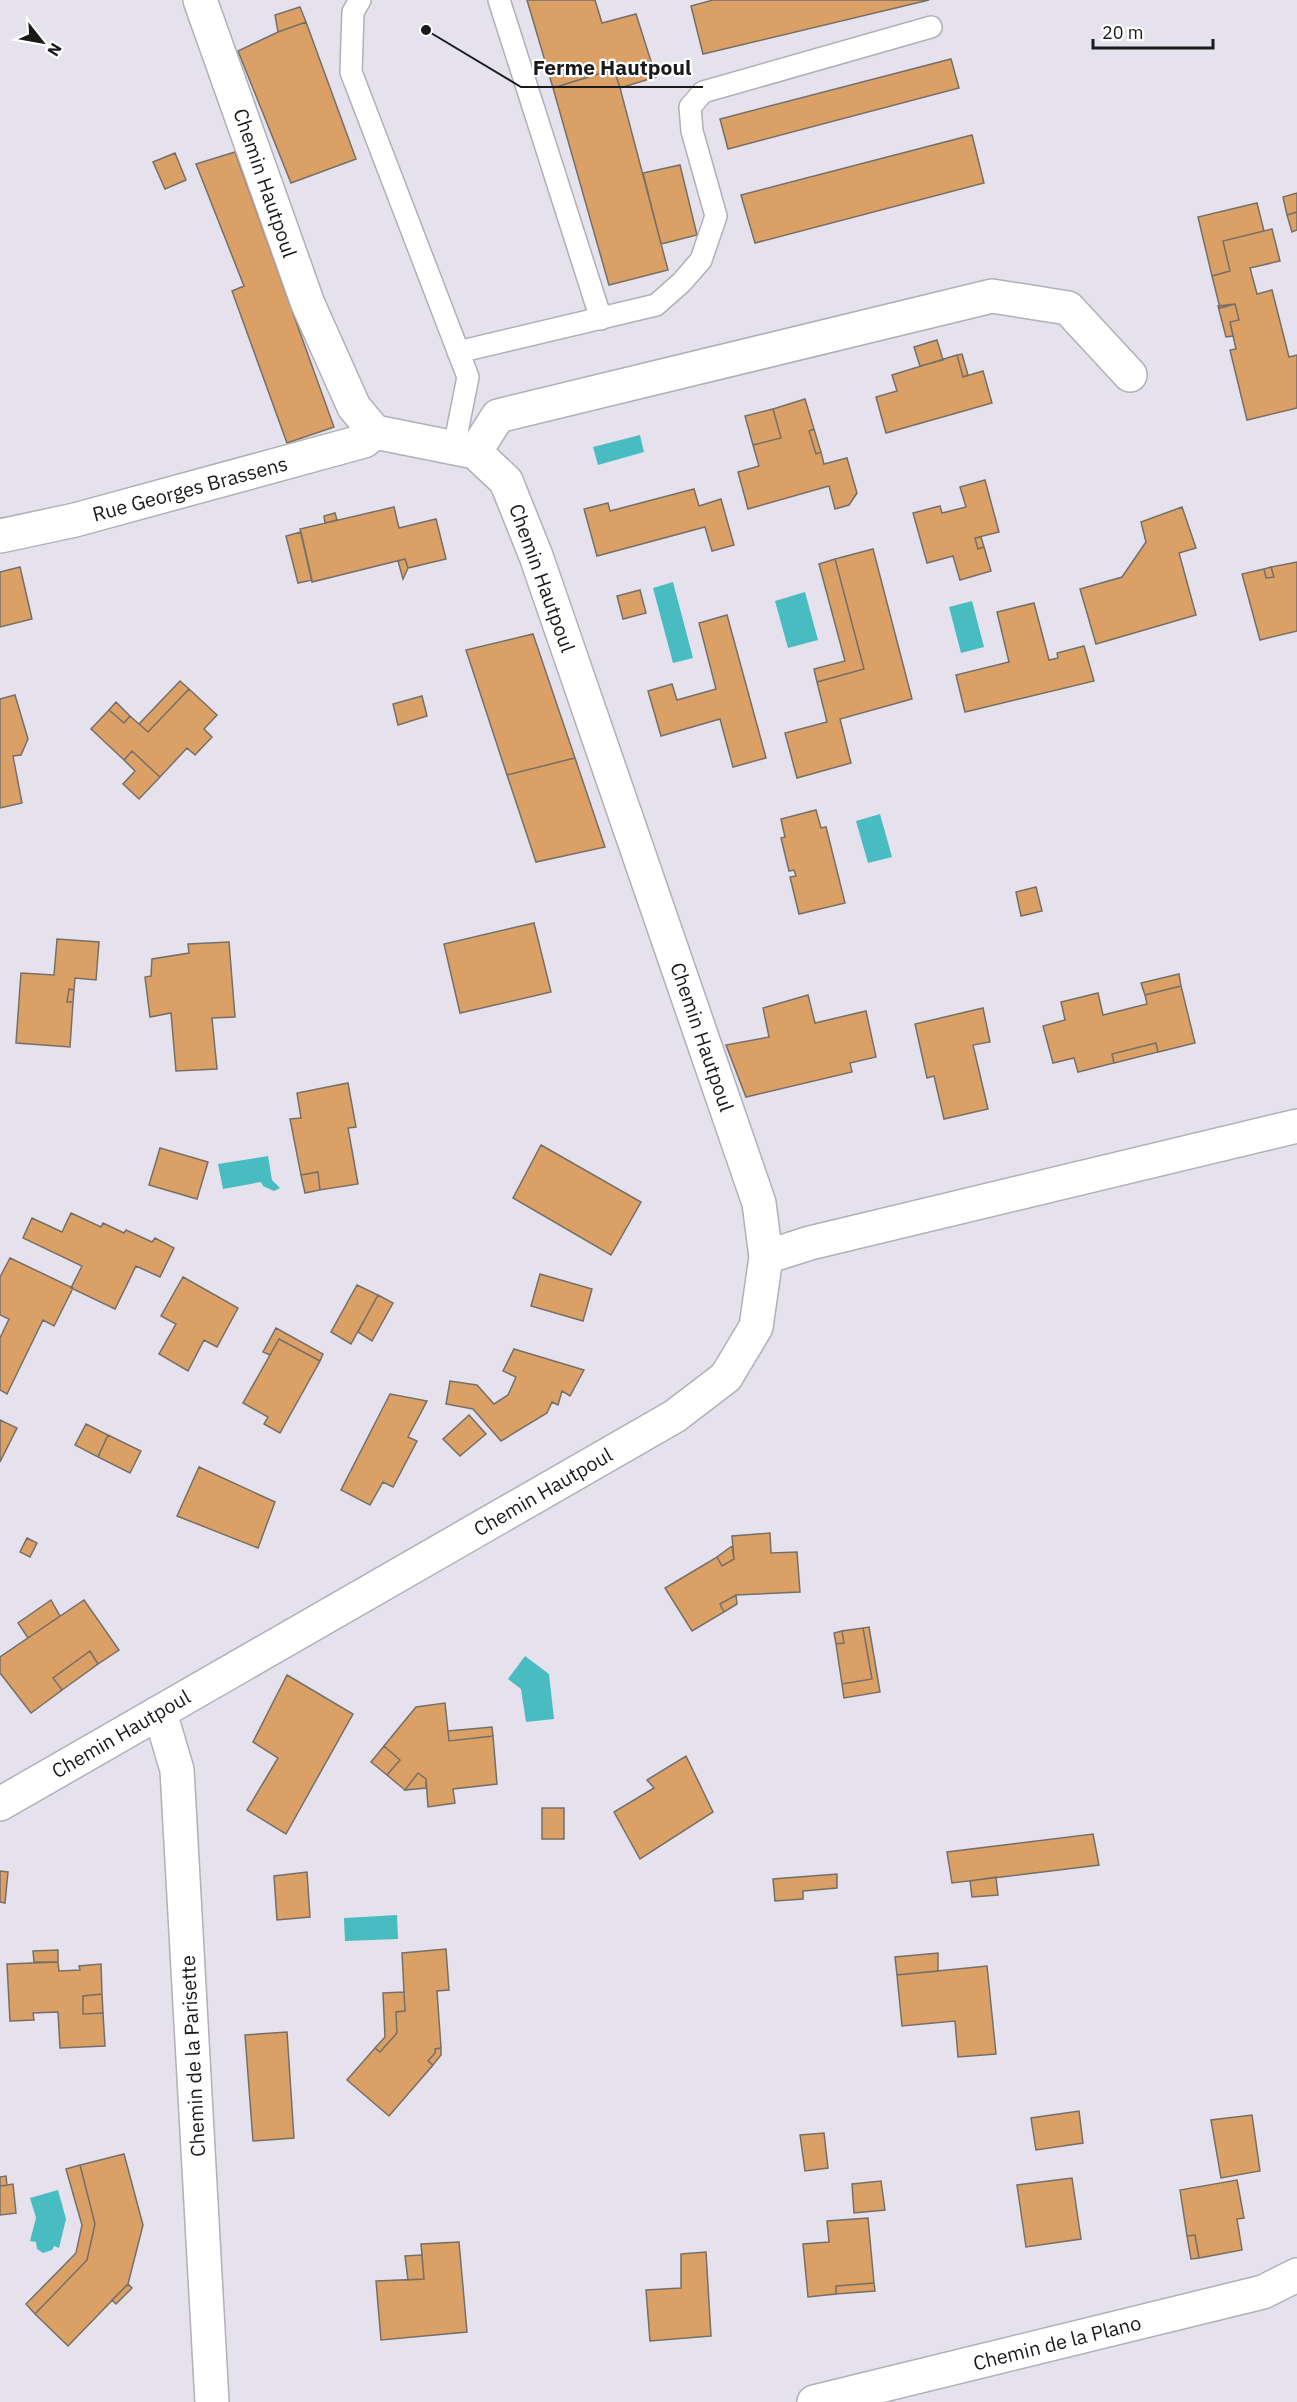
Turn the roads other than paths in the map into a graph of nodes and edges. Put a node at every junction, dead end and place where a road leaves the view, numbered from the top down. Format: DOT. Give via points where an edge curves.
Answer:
graph roads {
  1 [pos="200,0"];
  2 [pos="360,0"];
  3 [pos="499,0"];
  4 [pos="932,27"];
  5 [pos="601,319"];
  6 [pos="458,352"];
  7 [pos="1131,375"];
  8 [pos="375,432"];
  9 [pos="464,450"];
  10 [pos="0,536"];
  11 [pos="1297,1126"];
  12 [pos="766,1257"];
  13 [pos="156,1714"];
  14 [pos="0,1804"];
  15 [pos="1296,2275"];
  16 [pos="212,2402"];
  17 [pos="814,2402"];
  1 -- 8 [label="street, Chemin Hautpoul" via="308,304 354,407"];
  2 -- 6 [label="lane" via="353,12 351,72"];
  3 -- 5 [label="lane"];
  4 -- 5 [label="lane" via="703,92 690,107 692,131 716,216 701,260 656,305"];
  5 -- 6 [label="lane"];
  6 -- 9 [label="lane" via="468,377"];
  7 -- 9 [label="street" via="1068,308 992,296 498,416"];
  8 -- 9 [label="street"];
  8 -- 10 [label="street, Rue Georges Brassens" via="364,441 75,520"];
  9 -- 12 [label="street, Chemin Hautpoul" via="506,481 536,556 759,1203"];
  11 -- 12 [label="street" via="810,1243"];
  12 -- 13 [label="street, Chemin Hautpoul" via="756,1327 726,1377 675,1416"];
  13 -- 14 [label="street, Chemin Hautpoul"];
  13 -- 16 [label="street, Chemin de la Parisette" via="164,1726 177,1770"];
  15 -- 17 [label="street, Chemin de la Plano" via="1263,2292"];
}
